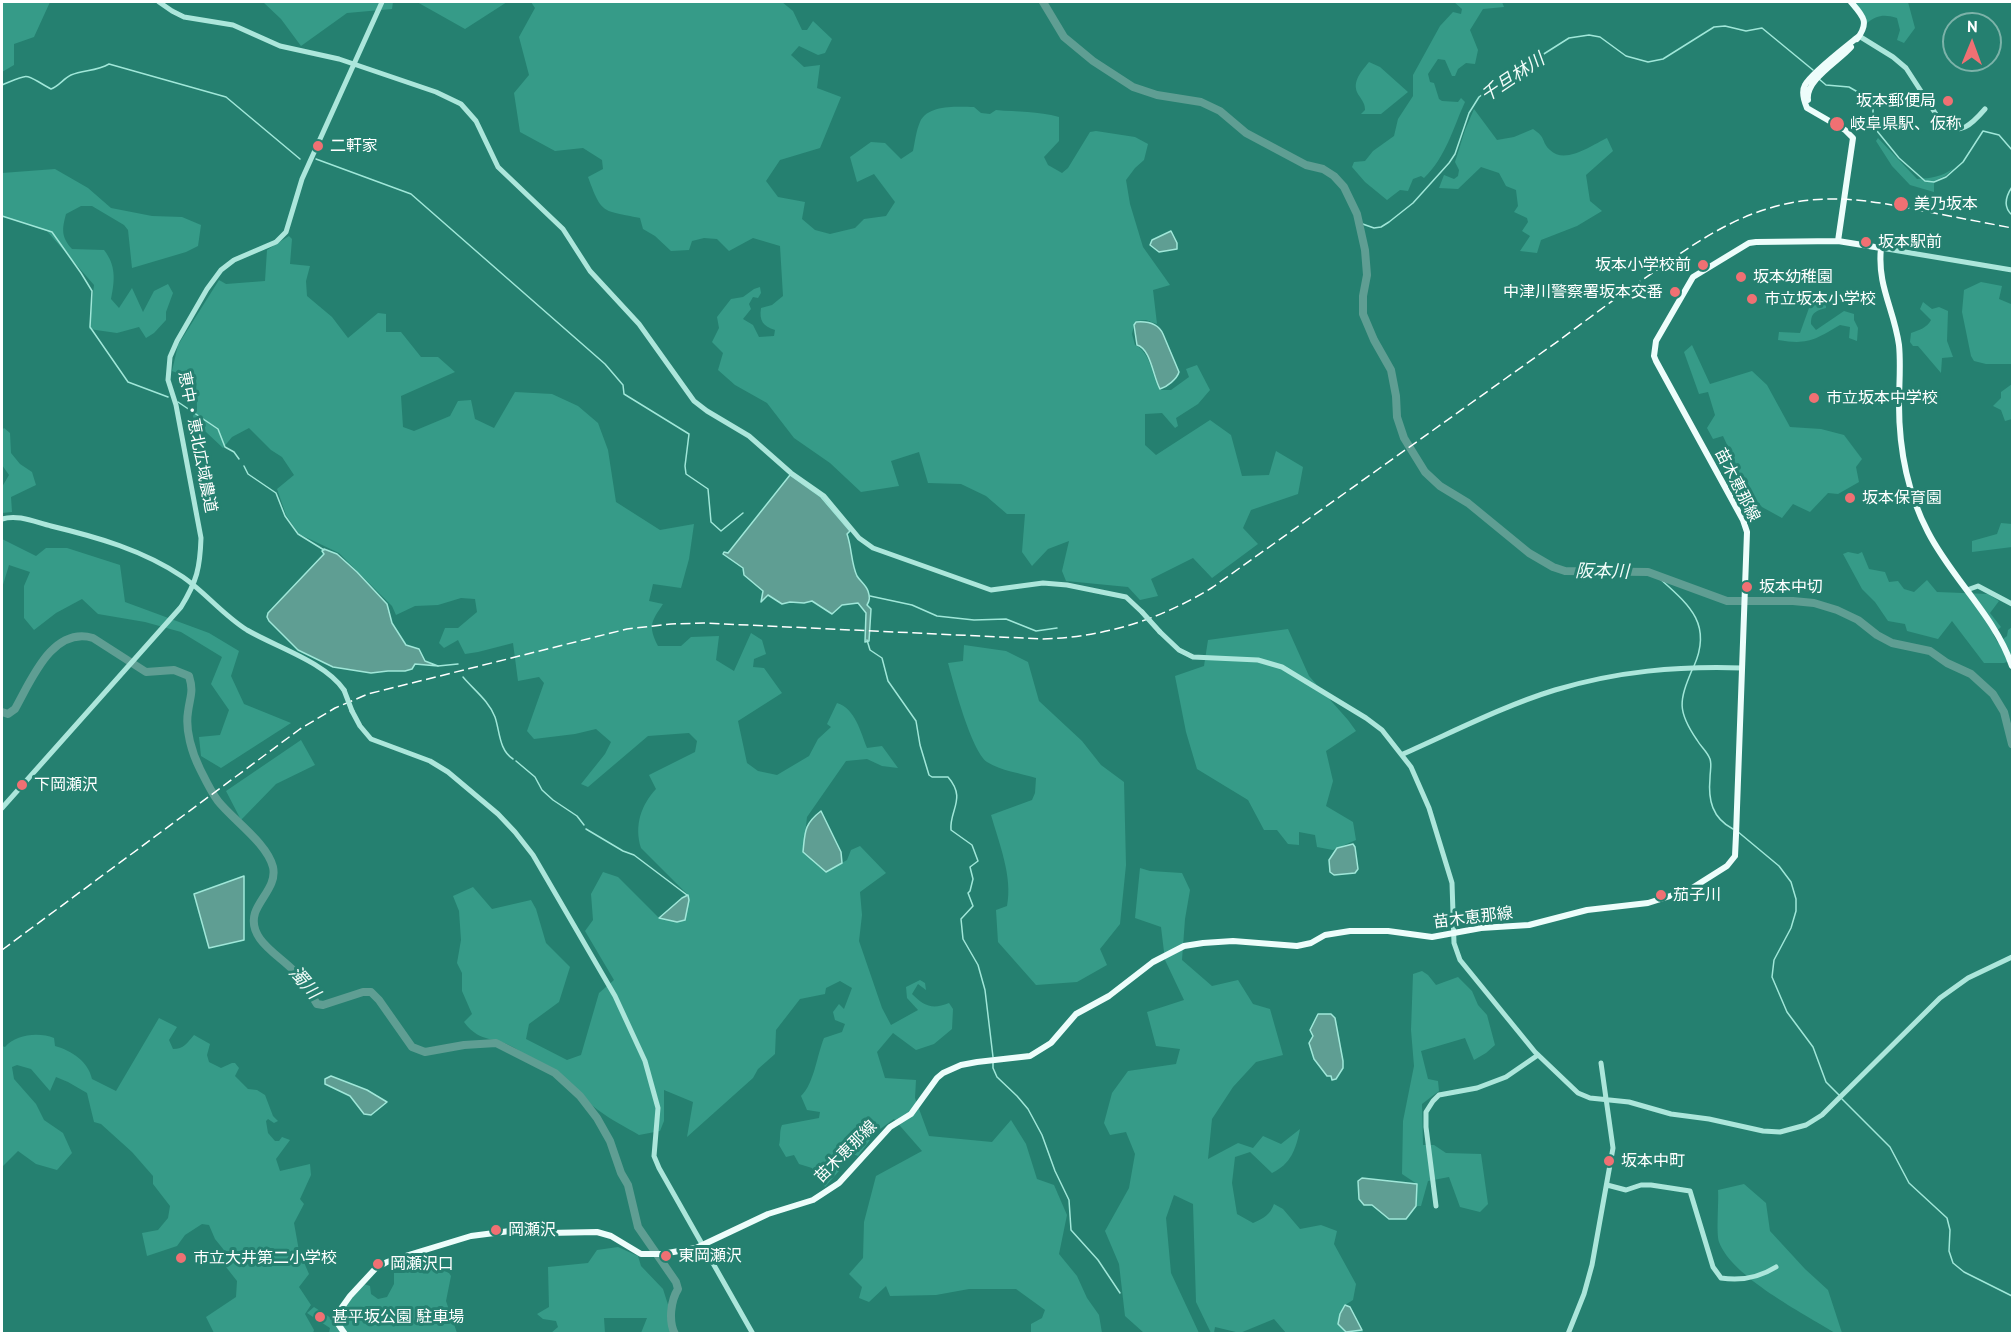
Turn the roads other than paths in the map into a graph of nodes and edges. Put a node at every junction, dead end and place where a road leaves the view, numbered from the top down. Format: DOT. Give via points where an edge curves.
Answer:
graph roads {
  1 [pos="159,2"];
  2 [pos="382,2"];
  3 [pos="1851,2"];
  4 [pos="1859,36"];
  5 [pos="353,63"];
  6 [pos="1985,109"];
  7 [pos="1838,241"];
  8 [pos="1881,248"];
  9 [pos="2013,270"];
  10 [pos="2,519"];
  11 [pos="194,585"];
  12 [pos="1967,590"];
  13 [pos="2013,604"];
  14 [pos="2012,664"];
  15 [pos="1742,668"];
  16 [pos="1403,754"];
  17 [pos="2,808"];
  18 [pos="1454,933"];
  19 [pos="2013,957"];
  20 [pos="1538,1055"];
  21 [pos="1601,1063"];
  22 [pos="1607,1100"];
  23 [pos="1607,1185"];
  24 [pos="1436,1206"];
  25 [pos="702,1245"];
  26 [pos="1776,1267"];
  27 [pos="345,1334"];
  28 [pos="753,1334"];
  29 [pos="1568,1334"];
  1 -- 5 [label="street" via="184,16 233,25 280,46"];
  2 -- 5 [label="street, 恵中・恵北広域農道"];
  3 -- 4 [label="main road" via="1864,22 1864,31"];
  4 -- 6 [label="street" via="1906,68 1946,127 1965,128"];
  4 -- 7 [label="main road" via="1805,84 1803,96 1808,108 1853,138"];
  5 -- 11 [label="street, 恵中・恵北広域農道" via="302,179 286,231 276,242 221,270 170,357 168,380 201,538 201,559"];
  5 -- 16 [label="street, bridge" via="436,92 465,107 498,167 563,229 590,271 639,324 694,400 749,436 787,471 824,496 866,543 883,553 991,590 1043,583 1121,595 1179,650 1193,657 1252,659 1282,668 1372,722"];
  7 -- 8 [label="main road, 苗木恵那線"];
  7 -- 15 [label="main road, 苗木恵那線" via="1749,243 1693,277 1654,346 1656,362 1746,526"];
  8 -- 9 [label="street"];
  8 -- 12 [label="main road" via="1882,284 1899,347 1899,435 1907,481 1929,536"];
  10 -- 11 [label="street" via="20,518 124,547 149,557"];
  11 -- 17 [label="street, 恵中・恵北広域農道" via="181,607"];
  11 -- 25 [label="street, bridge" via="236,622 327,671 344,690 370,739 430,761 448,772 498,814 533,855 615,996 645,1061 658,1108 654,1156"];
  12 -- 13 [label="street" via="1978,586"];
  12 -- 14 [label="main road" via="1995,630"];
  15 -- 16 [label="street" via="1689,666 1623,674 1554,691"];
  15 -- 18 [label="main road, 苗木恵那線" via="1736,830 1734,856 1728,866 1689,890 1648,903 1587,910 1529,925"];
  16 -- 18 [label="street" via="1429,808 1451,877"];
  18 -- 20 [label="street" via="1460,960"];
  18 -- 25 [label="main road, 苗木恵那線" via="1422,937 1388,931 1350,931 1297,946 1233,941 1193,944 1175,950 1076,1014 1049,1045 1023,1058 961,1065 944,1073 916,1109 890,1127 839,1183 816,1199 768,1214"];
  19 -- 22 [label="street" via="1971,976 1945,994 1837,1101 1806,1125 1773,1131"];
  20 -- 22 [label="street" via="1578,1093"];
  20 -- 24 [label="street" via="1506,1077 1477,1088 1439,1095 1432,1101 1426,1112 1426,1127"];
  21 -- 22 [label="street"];
  22 -- 23 [label="street" via="1613,1148"];
  23 -- 26 [label="street" via="1626,1190 1651,1185 1690,1191 1713,1267 1721,1278 1736,1281"];
  23 -- 29 [label="street" via="1592,1265"];
  25 -- 27 [label="main road, 苗木恵那線" via="650,1255 597,1232 510,1231 471,1236 387,1262 370,1273 337,1317 337,1325"];
  25 -- 28 [label="street"];
}
